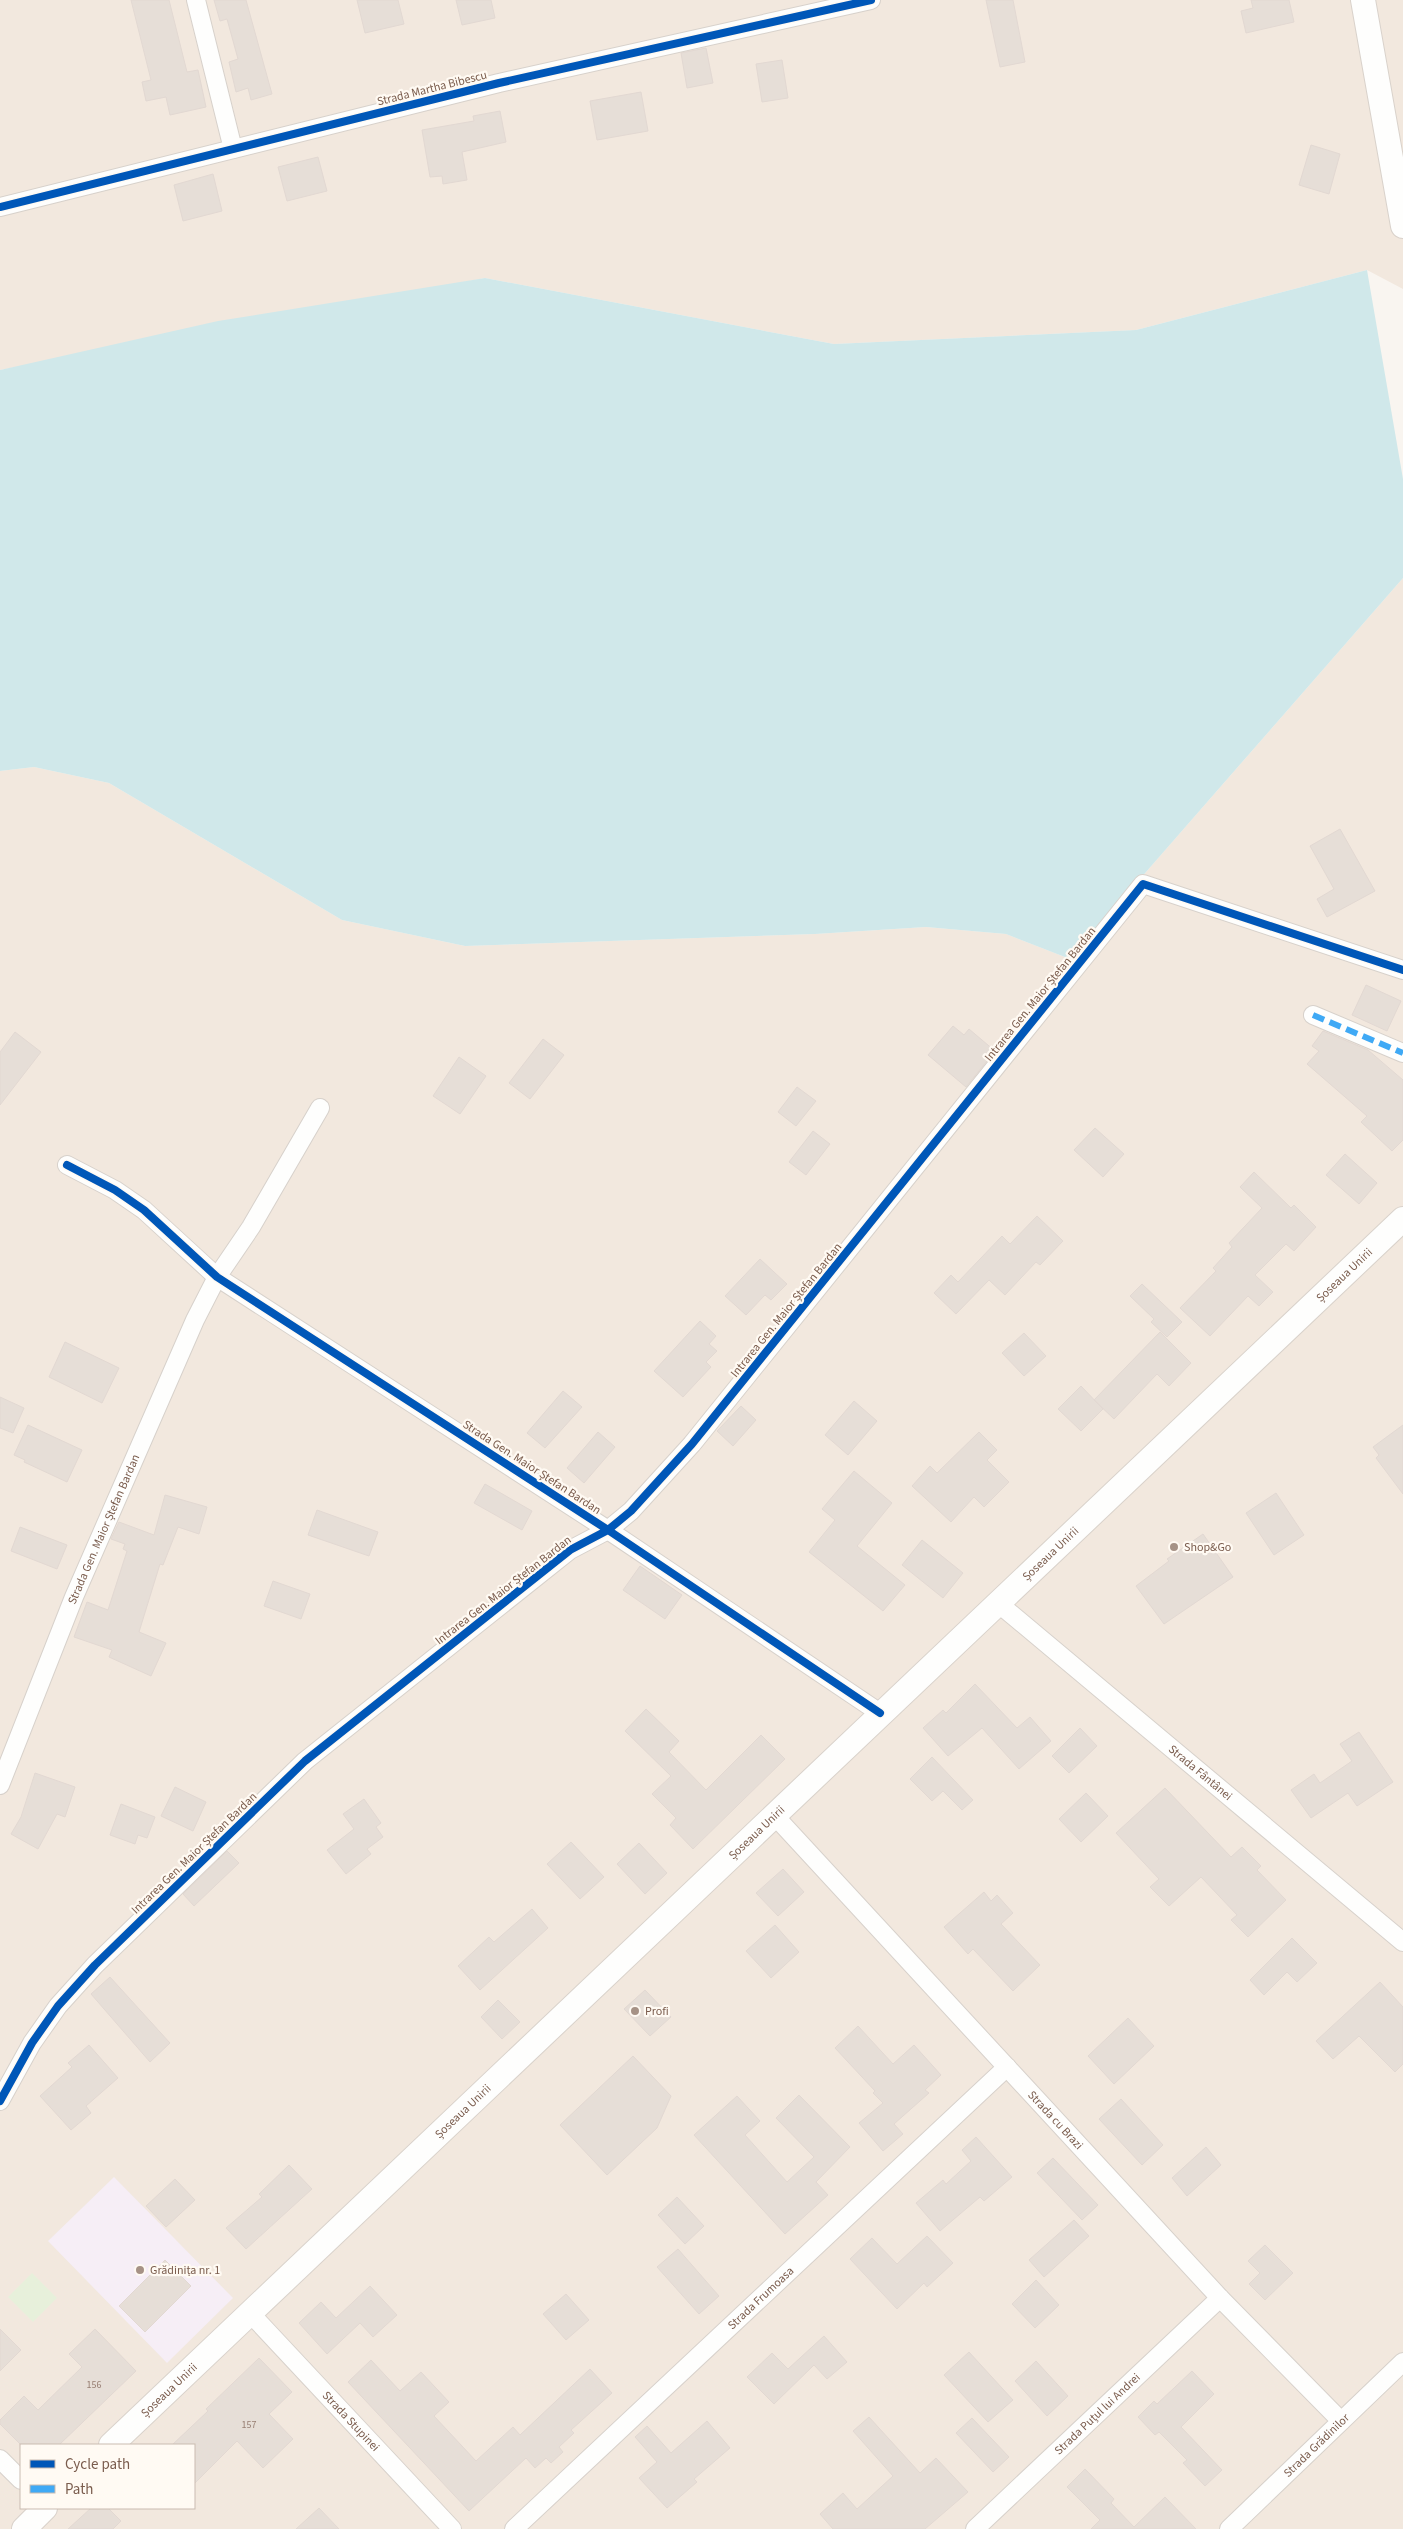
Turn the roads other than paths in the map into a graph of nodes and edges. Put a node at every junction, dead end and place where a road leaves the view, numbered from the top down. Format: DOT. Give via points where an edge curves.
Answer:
graph roads {
  1 [pos="196,0"];
  2 [pos="871,0"];
  3 [pos="1362,0"];
  4 [pos="233,150"];
  5 [pos="0,207"];
  6 [pos="1403,226"];
  7 [pos="1403,970"];
  8 [pos="1313,1015"];
  9 [pos="1403,1053"];
  10 [pos="320,1108"];
  11 [pos="68,1165"];
  12 [pos="1403,1219"];
  13 [pos="217,1277"];
  14 [pos="608,1530"];
  15 [pos="998,1603"];
  16 [pos="880,1714"];
  17 [pos="0,1785"];
  18 [pos="774,1815"];
  19 [pos="1403,1942"];
  20 [pos="1007,2068"];
  21 [pos="5,2077"];
  22 [pos="0,2101"];
  23 [pos="1220,2298"];
  24 [pos="250,2313"];
  25 [pos="1403,2362"];
  26 [pos="1341,2421"];
  27 [pos="112,2444"];
  28 [pos="0,2459"];
  29 [pos="20,2479"];
  30 [pos="44,2509"];
  31 [pos="24,2529"];
  32 [pos="452,2529"];
  33 [pos="514,2529"];
  34 [pos="975,2529"];
  35 [pos="1229,2529"];
  1 -- 4 [label="street"];
  2 -- 4 [label="street, Strada Martha Bibescu" via="499,83"];
  3 -- 6 [label="main road"];
  4 -- 5 [label="street, Strada Martha Bibescu"];
  7 -- 14 [label="street, Intrarea Gen. Maior Ștefan Bardan" via="1143,884 692,1444 631,1511"];
  8 -- 9 [label="street"];
  10 -- 13 [label="street, Strada Gen. Maior Ștefan Bardan" via="252,1227"];
  11 -- 13 [label="street" via="144,1210"];
  12 -- 15 [label="main road, Șoseaua Unirii"];
  13 -- 14 [label="street, Strada Gen. Maior Ștefan Bardan"];
  13 -- 17 [label="street, Strada Gen. Maior Ștefan Bardan" via="191,1329 74,1597"];
  14 -- 16 [label="street, Strada Gen. Maior Ștefan Bardan"];
  14 -- 21 [label="street, Intrarea Gen. Maior Ștefan Bardan" via="570,1550 305,1761 95,1965 58,2006"];
  15 -- 16 [label="main road, Șoseaua Unirii"];
  15 -- 19 [label="street, Strada Fântânei"];
  16 -- 18 [label="main road, Șoseaua Unirii"];
  18 -- 20 [label="street, Strada cu Brazi"];
  18 -- 24 [label="main road, Șoseaua Unirii"];
  20 -- 23 [label="street, Strada cu Brazi"];
  20 -- 33 [label="street, Strada Frumoasa"];
  21 -- 22 [label="street, Intrarea Gen. Maior Ștefan Bardan"];
  23 -- 26 [label="street, Strada cu Brazi"];
  23 -- 34 [label="street, Strada Puțul lui Andrei"];
  24 -- 27 [label="main road, Șoseaua Unirii"];
  24 -- 32 [label="street, Strada Stupinei"];
  25 -- 26 [label="street, Strada Grădinilor"];
  26 -- 35 [label="street, Strada Grădinilor"];
  28 -- 29 [label="street"];
  30 -- 31 [label="main road"];
}
